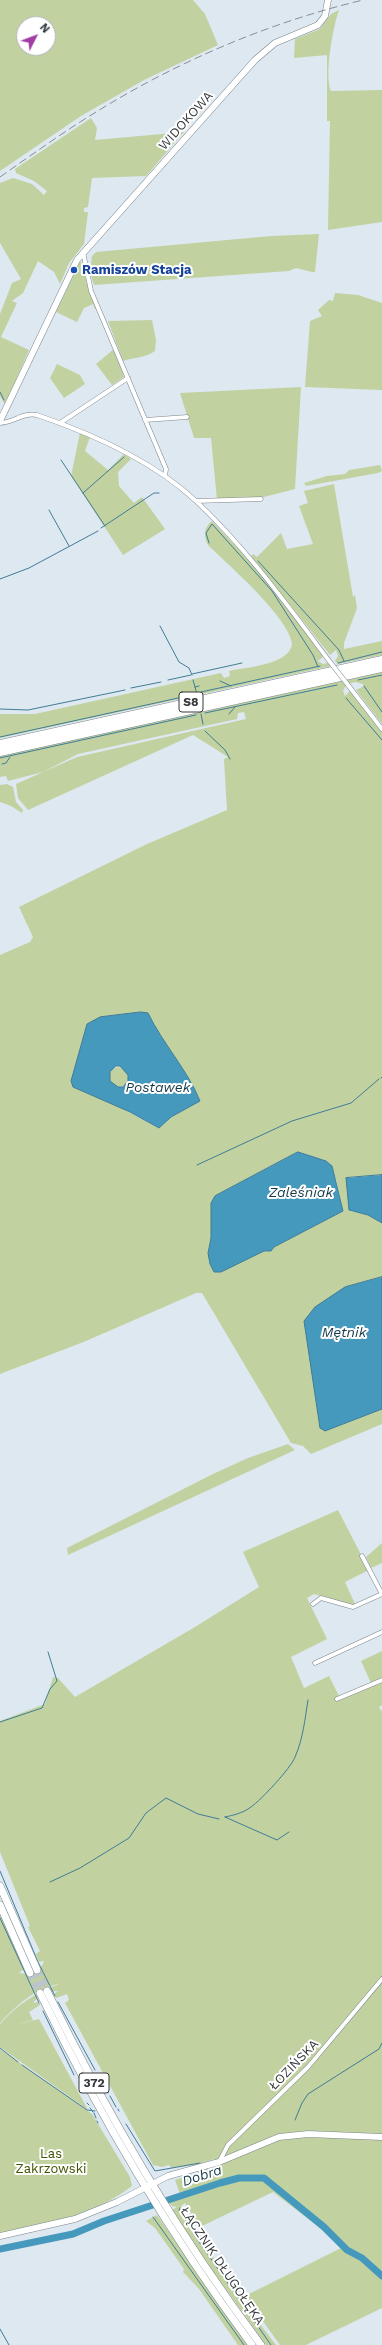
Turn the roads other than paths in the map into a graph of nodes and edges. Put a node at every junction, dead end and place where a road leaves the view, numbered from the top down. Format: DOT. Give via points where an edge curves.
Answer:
graph roads {
  1 [pos="328,0"];
  2 [pos="83,252"];
  3 [pos="128,378"];
  4 [pos="187,416"];
  5 [pos="145,420"];
  6 [pos="0,422"];
  7 [pos="60,423"];
  8 [pos="165,476"];
  9 [pos="261,499"];
  10 [pos="196,501"];
  11 [pos="382,660"];
  12 [pos="382,668"];
  13 [pos="382,729"];
  14 [pos="0,744"];
  15 [pos="0,752"];
  16 [pos="362,1556"];
  17 [pos="381,1591"];
  18 [pos="313,1604"];
  19 [pos="382,1632"];
  20 [pos="315,1663"];
  21 [pos="382,1680"];
  22 [pos="337,1699"];
  23 [pos="0,1886"];
  24 [pos="0,1905"];
  25 [pos="382,1979"];
  26 [pos="382,2137"];
  27 [pos="219,2162"];
  28 [pos="152,2183"];
  29 [pos="145,2187"];
  30 [pos="0,2236"];
  31 [pos="252,2345"];
  32 [pos="261,2345"];
  1 -- 2 [label="street, WIDOKOWA" via="323,18 309,29 280,40 260,55"];
  2 -- 3 [label="street" via="91,291"];
  2 -- 6 [label="street, WIDOKOWA" via="70,272"];
  3 -- 5 [label="street"];
  3 -- 7 [label="street"];
  4 -- 5 [label="street"];
  5 -- 8 [label="street" via="166,469"];
  6 -- 7 [label="street" via="7,423 31,414"];
  7 -- 8 [label="street" via="92,435"];
  8 -- 10 [label="street"];
  9 -- 10 [label="street"];
  10 -- 13 [label="street, bridge" via="256,565"];
  11 -- 14 [label="highway, S8"];
  12 -- 15 [label="highway, S8"];
  16 -- 17 [label="street"];
  17 -- 18 [label="street" via="353,1607 321,1598"];
  19 -- 20 [label="street"];
  21 -- 22 [label="street"];
  23 -- 24 [label="main road" via="34,1972"];
  25 -- 27 [label="street, ŁOZIŃSKA" via="308,2067 228,2146"];
  26 -- 27 [label="street" via="292,2134"];
  27 -- 28 [label="street" via="172,2174"];
  28 -- 29 [label="street"];
  28 -- 29 [label="main road, ŁĄCZNIK DŁUGOŁĘKA / 372" via="43,1992 100,2110"];
  28 -- 32 [label="main road, ŁĄCZNIK DŁUGOŁĘKA / 372"];
  29 -- 30 [label="street" via="117,2202 75,2219"];
  29 -- 31 [label="main road, ŁĄCZNIK DŁUGOŁĘKA / 372"];
}
